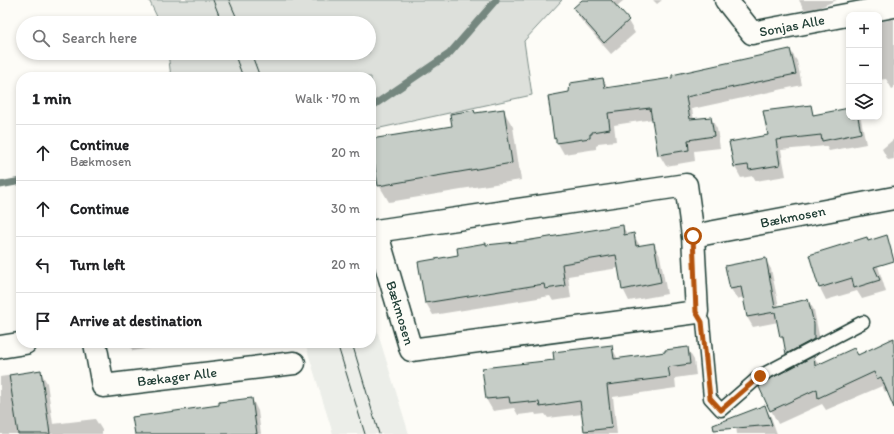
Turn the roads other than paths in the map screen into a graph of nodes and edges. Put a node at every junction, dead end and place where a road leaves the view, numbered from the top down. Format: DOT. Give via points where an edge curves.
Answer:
graph roads {
  1 [pos="726,0"];
  2 [pos="894,6"];
  3 [pos="894,198"];
  4 [pos="693,236"];
  5 [pos="696,312"];
  6 [pos="863,322"];
  7 [pos="16,344"];
  8 [pos="0,347"];
  9 [pos="96,348"];
  10 [pos="294,364"];
  1 -- 2 [label="street, Sonjas Alle" via="752,33"];
  3 -- 4 [label="street, Bækmosen"];
  4 -- 5 [label="street, Bækmosen"];
  4 -- 5 [label="street, Bækmosen" via="686,185 376,231 411,350"];
  5 -- 6 [label="lane" via="702,322 710,398 721,410 760,376"];
  7 -- 8 [label="street"];
  9 -- 10 [label="street, Bækager Alle" via="103,386"];
}
